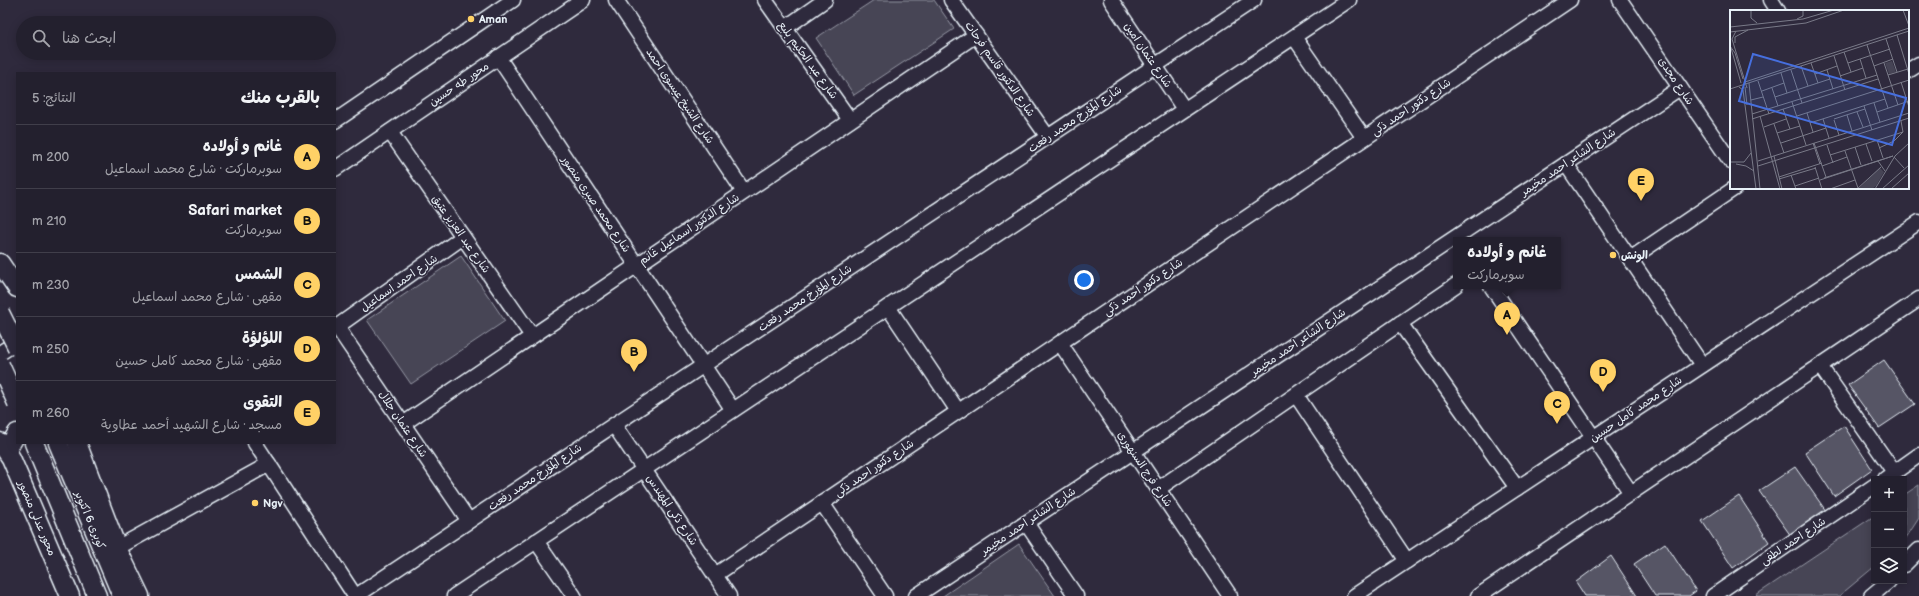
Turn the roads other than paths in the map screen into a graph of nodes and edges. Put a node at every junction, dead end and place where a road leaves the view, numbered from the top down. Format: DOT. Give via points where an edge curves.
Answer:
graph roads {
  1 [pos="513,0"];
  2 [pos="583,0"];
  3 [pos="616,0"];
  4 [pos="765,0"];
  5 [pos="825,0"];
  6 [pos="951,0"];
  7 [pos="1111,0"];
  8 [pos="1254,0"];
  9 [pos="1349,0"];
  10 [pos="1570,0"];
  11 [pos="1620,0"];
  12 [pos="1770,0"];
  13 [pos="1777,10"];
  14 [pos="785,28"];
  15 [pos="976,35"];
  16 [pos="1294,37"];
  17 [pos="498,57"];
  18 [pos="1919,64"];
  19 [pos="1155,66"];
  20 [pos="1909,70"];
  21 [pos="1680,88"];
  22 [pos="1184,109"];
  23 [pos="336,120"];
  24 [pos="850,120"];
  25 [pos="390,132"];
  26 [pos="1048,137"];
  27 [pos="1364,138"];
  28 [pos="1730,161"];
  29 [pos="1566,164"];
  30 [pos="336,167"];
  31 [pos="1735,189"];
  32 [pos="744,192"];
  33 [pos="1919,222"];
  34 [pos="463,237"];
  35 [pos="1460,237"];
  36 [pos="1453,242"];
  37 [pos="1630,259"];
  38 [pos="636,265"];
  39 [pos="2,266"];
  40 [pos="16,287"];
  41 [pos="1453,287"];
  42 [pos="0,288"];
  43 [pos="1493,289"];
  44 [pos="1919,299"];
  45 [pos="888,307"];
  46 [pos="0,313"];
  47 [pos="1400,323"];
  48 [pos="336,328"];
  49 [pos="532,336"];
  50 [pos="16,343"];
  51 [pos="1060,343"];
  52 [pos="16,345"];
  53 [pos="0,353"];
  54 [pos="0,365"];
  55 [pos="1702,365"];
  56 [pos="703,366"];
  57 [pos="1820,366"];
  58 [pos="16,384"];
  59 [pos="0,394"];
  60 [pos="1296,395"];
  61 [pos="16,401"];
  62 [pos="733,410"];
  63 [pos="958,411"];
  64 [pos="403,424"];
  65 [pos="614,425"];
  66 [pos="16,434"];
  67 [pos="1593,437"];
  68 [pos="77,444"];
  69 [pos="256,444"];
  70 [pos="3,446"];
  71 [pos="59,446"];
  72 [pos="37,450"];
  73 [pos="1133,452"];
  74 [pos="1919,456"];
  75 [pos="269,464"];
  76 [pos="644,469"];
  77 [pos="1889,476"];
  78 [pos="1517,488"];
  79 [pos="1871,488"];
  80 [pos="1158,489"];
  81 [pos="1631,493"];
  82 [pos="822,503"];
  83 [pos="469,521"];
  84 [pos="1026,523"];
  85 [pos="536,541"];
  86 [pos="117,548"];
  87 [pos="1919,550"];
  88 [pos="1407,561"];
  89 [pos="1907,562"];
  90 [pos="715,575"];
  91 [pos="1885,584"];
  92 [pos="1720,594"];
  93 [pos="70,596"];
  94 [pos="98,596"];
  95 [pos="122,596"];
  96 [pos="140,596"];
  97 [pos="355,596"];
  98 [pos="454,596"];
  99 [pos="574,596"];
  100 [pos="729,596"];
  101 [pos="885,596"];
  102 [pos="916,596"];
  103 [pos="1076,596"];
  104 [pos="1230,596"];
  105 [pos="1354,596"];
  106 [pos="1478,596"];
  107 [pos="1871,596"];
  1 -- 23 [label="street"];
  2 -- 17 [label="street, محور طه حسين"];
  3 -- 32 [label="street, شارع الشيخ عيسوى احمد"];
  4 -- 14 [label="street, شارع عبد الحكيم بلبع"];
  5 -- 14 [label="street"];
  6 -- 15 [label="street, شارع الدكتور قاسم فرحات"];
  7 -- 19 [label="street, شارع عثمان امين"];
  8 -- 19 [label="street, شارع المؤرخ محمد رفعت"];
  9 -- 16 [label="street"];
  10 -- 27 [label="street, شارع دكتور احمد ذكى"];
  11 -- 21 [label="street, شارع مجدى"];
  12 -- 13 [label="street"];
  14 -- 24 [label="street, شارع عبد الحكيم بلبع"];
  15 -- 24 [label="street, شارع الدكتور اسماعيل غانم"];
  15 -- 26 [label="street, شارع الدكتور قاسم فرحات"];
  16 -- 22 [label="street"];
  16 -- 27 [label="street"];
  17 -- 25 [label="street, محور طه حسين"];
  17 -- 38 [label="street, شارع محمد صبرى منصور"];
  18 -- 20 [label="street"];
  19 -- 22 [label="street, شارع عثمان امين"];
  19 -- 26 [label="street, شارع المؤرخ محمد رفعت"];
  21 -- 28 [label="street, شارع مجدى"];
  21 -- 29 [label="street, شارع الشاعر احمد مخيمر"];
  22 -- 45 [label="street"];
  24 -- 32 [label="street, شارع الدكتور اسماعيل غانم"];
  25 -- 30 [label="street, محور طه حسين"];
  25 -- 34 [label="street, شارع عبد العزيز عتيق"];
  26 -- 56 [label="street, شارع المؤرخ محمد رفعت"];
  27 -- 51 [label="street, شارع دكتور احمد ذكى"];
  29 -- 35 [label="street, شارع الشاعر احمد مخيمر"];
  29 -- 37 [label="street"];
  31 -- 37 [label="street"];
  32 -- 38 [label="street, شارع الدكتور اسماعيل غانم"];
  33 -- 55 [label="street, شارع محمد كامل حسين"];
  34 -- 48 [label="street, شارع احمد اسماعيل"];
  34 -- 49 [label="street, شارع عبد العزيز عتيق"];
  36 -- 73 [label="street, شارع الشاعر احمد مخيمر"];
  37 -- 55 [label="street"];
  38 -- 49 [label="street, شارع الدكتور اسماعيل غانم"];
  38 -- 56 [label="street, شارع محمد صبرى منصور"];
  39 -- 40 [label="main road"];
  39 -- 42 [label="main road"];
  41 -- 47 [label="street"];
  43 -- 67 [label="street"];
  44 -- 57 [label="street"];
  45 -- 62 [label="street"];
  45 -- 63 [label="street"];
  46 -- 52 [label="main road, bridge"];
  47 -- 60 [label="street"];
  47 -- 78 [label="street"];
  48 -- 64 [label="street, شارع عثمان جلال"];
  49 -- 64 [label="street, شارع الدكتور اسماعيل غانم"];
  50 -- 53 [label="street"];
  51 -- 63 [label="street, شارع دكتور احمد ذكى"];
  51 -- 73 [label="street, شارع فرج السنهورى"];
  54 -- 61 [label="main road, bridge"];
  55 -- 67 [label="street, شارع محمد كامل حسين"];
  56 -- 62 [label="street, شارع محمد صبرى منصور"];
  56 -- 65 [label="street, شارع المؤرخ محمد رفعت"];
  57 -- 77 [label="street"];
  57 -- 81 [label="street"];
  58 -- 59 [label="street"];
  60 -- 80 [label="street"];
  60 -- 88 [label="street"];
  62 -- 76 [label="street"];
  63 -- 82 [label="street, شارع دكتور احمد ذكى"];
  64 -- 83 [label="street, شارع عثمان جلال"];
  65 -- 76 [label="street, شارع ذكى المهندس"];
  65 -- 83 [label="street, شارع المؤرخ محمد رفعت"];
  66 -- 70 [label="main road"];
  67 -- 78 [label="street, شارع محمد كامل حسين"];
  67 -- 81 [label="street"];
  68 -- 86 [label="main road"];
  69 -- 75 [label="street"];
  70 -- 93 [label="main road, محور عدلى منصور"];
  71 -- 95 [label="main road, كوبرى 6 اكتوبر"];
  72 -- 94 [label="main road, كوبرى 6 اكتوبر"];
  73 -- 80 [label="street, شارع فرج السنهورى"];
  73 -- 84 [label="street, شارع الشاعر احمد مخيمر"];
  74 -- 77 [label="street"];
  75 -- 86 [label="street"];
  75 -- 97 [label="street"];
  76 -- 85 [label="street"];
  76 -- 90 [label="street, شارع ذكى المهندس"];
  78 -- 88 [label="street, شارع محمد كامل حسين"];
  79 -- 92 [label="street, شارع احمد لطفى"];
  80 -- 104 [label="street, شارع فرج السنهورى"];
  81 -- 106 [label="street"];
  82 -- 90 [label="street, شارع دكتور احمد ذكى"];
  82 -- 101 [label="street"];
  83 -- 97 [label="street, شارع المؤرخ محمد رفعت"];
  84 -- 102 [label="street, شارع الشاعر احمد مخيمر"];
  84 -- 103 [label="street"];
  85 -- 98 [label="street"];
  85 -- 99 [label="street"];
  86 -- 96 [label="main road"];
  87 -- 89 [label="street"];
  88 -- 105 [label="street, شارع محمد كامل حسين"];
  90 -- 100 [label="street, شارع ذكى المهندس"];
  91 -- 107 [label="street"];
}
